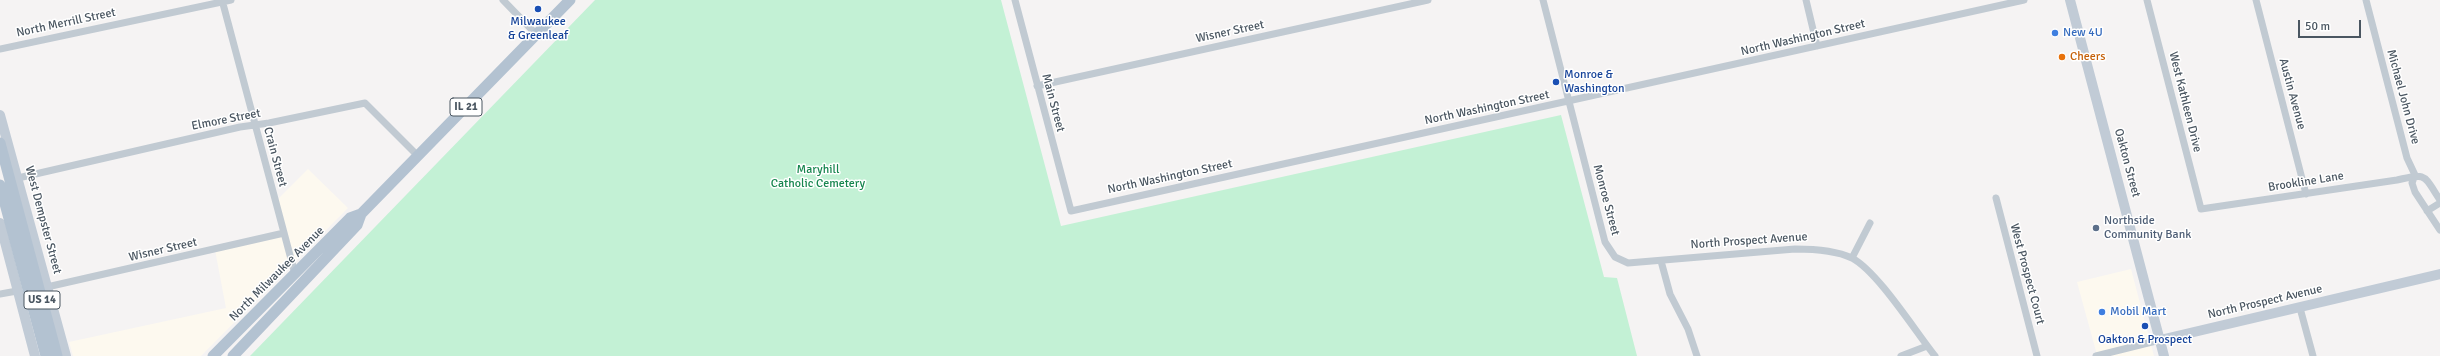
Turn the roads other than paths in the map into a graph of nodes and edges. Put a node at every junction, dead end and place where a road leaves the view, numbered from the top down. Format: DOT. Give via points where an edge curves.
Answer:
graph roads {
  1 [pos="230,0"];
  2 [pos="502,0"];
  3 [pos="570,0"];
  4 [pos="1015,0"];
  5 [pos="1428,0"];
  6 [pos="1543,0"];
  7 [pos="1806,0"];
  8 [pos="2024,0"];
  9 [pos="2070,0"];
  10 [pos="2147,0"];
  11 [pos="2256,0"];
  12 [pos="2366,0"];
  13 [pos="222,1"];
  14 [pos="536,34"];
  15 [pos="1817,46"];
  16 [pos="0,49"];
  17 [pos="1037,86"];
  18 [pos="1569,101"];
  19 [pos="0,115"];
  20 [pos="255,125"];
  21 [pos="0,143"];
  22 [pos="418,156"];
  23 [pos="2415,175"];
  24 [pos="18,178"];
  25 [pos="0,186"];
  26 [pos="2306,194"];
  27 [pos="1996,198"];
  28 [pos="2440,200"];
  29 [pos="2440,203"];
  30 [pos="2201,209"];
  31 [pos="1071,210"];
  32 [pos="2427,211"];
  33 [pos="362,214"];
  34 [pos="0,223"];
  35 [pos="1870,223"];
  36 [pos="2440,230"];
  37 [pos="284,234"];
  38 [pos="1852,258"];
  39 [pos="1661,261"];
  40 [pos="295,274"];
  41 [pos="2440,274"];
  42 [pos="47,287"];
  43 [pos="17,291"];
  44 [pos="0,294"];
  45 [pos="2300,308"];
  46 [pos="2160,340"];
  47 [pos="1927,346"];
  48 [pos="35,356"];
  49 [pos="46,356"];
  50 [pos="57,356"];
  51 [pos="66,356"];
  52 [pos="213,356"];
  53 [pos="233,356"];
  54 [pos="1697,356"];
  55 [pos="1901,356"];
  56 [pos="1935,356"];
  57 [pos="2037,356"];
  58 [pos="2096,356"];
  59 [pos="2164,356"];
  60 [pos="2313,356"];
  1 -- 13 [label="street, North Merrill Street"];
  2 -- 14 [label="street"];
  3 -- 14 [label="main road, North Milwaukee Avenue / IL 21"];
  4 -- 17 [label="street, Main Street"];
  5 -- 17 [label="street, Wisner Street"];
  6 -- 18 [label="street, Monroe Street"];
  7 -- 15 [label="street"];
  8 -- 15 [label="street, North Washington Street"];
  9 -- 46 [label="street, Oakton Street"];
  10 -- 30 [label="street, West Kathleen Drive"];
  11 -- 26 [label="street, Austin Avenue"];
  12 -- 23 [label="street, Michael John Drive" via="2407,158"];
  13 -- 16 [label="street, North Merrill Street"];
  13 -- 20 [label="street, Crain Street"];
  14 -- 22 [label="main road, North Milwaukee Avenue / IL 21"];
  15 -- 18 [label="street, North Washington Street"];
  17 -- 31 [label="street, Main Street"];
  18 -- 31 [label="street, North Washington Street"];
  18 -- 39 [label="street, Monroe Street" via="1605,242 1610,252 1628,263"];
  19 -- 24 [label="street, West Dempster Street"];
  20 -- 22 [label="street, Elmore Street" via="365,104"];
  20 -- 24 [label="street, Elmore Street"];
  20 -- 37 [label="street, Crain Street"];
  21 -- 50 [label="main road, West Dempster Street / US 14"];
  22 -- 33 [label="main road, North Milwaukee Avenue / IL 21"];
  23 -- 26 [label="street, Brookline Lane"];
  23 -- 28 [label="street" via="2423,176 2427,180"];
  23 -- 32 [label="street, Michael John Drive" via="2413,188"];
  24 -- 42 [label="street, West Dempster Street"];
  25 -- 49 [label="main road, US 14"];
  26 -- 30 [label="street, Brookline Lane"];
  27 -- 57 [label="street, West Prospect Court"];
  29 -- 32 [label="street"];
  32 -- 36 [label="street, Michael John Drive"];
  33 -- 40 [label="main road, North Milwaukee Avenue / IL 21" via="350,218"];
  33 -- 53 [label="main road, North Milwaukee Avenue / IL 21" via="357,225"];
  34 -- 43 [label="street"];
  35 -- 38 [label="street"];
  37 -- 40 [label="street, Crain Street"];
  37 -- 42 [label="street, Wisner Street"];
  38 -- 39 [label="street, North Prospect Avenue" via="1822,251 1795,249"];
  38 -- 47 [label="street, North Prospect Avenue" via="1879,282"];
  39 -- 54 [label="street" via="1670,294 1688,329"];
  40 -- 52 [label="main road, North Milwaukee Avenue / IL 21"];
  41 -- 45 [label="street, North Prospect Avenue"];
  42 -- 51 [label="street, West Dempster Street"];
  43 -- 44 [label="street"];
  43 -- 48 [label="street"];
  45 -- 46 [label="street, North Prospect Avenue"];
  45 -- 60 [label="street"];
  46 -- 58 [label="street, North Prospect Avenue"];
  46 -- 59 [label="street, Oakton Street"];
  47 -- 55 [label="street"];
  47 -- 56 [label="street, North Prospect Avenue"];
}
